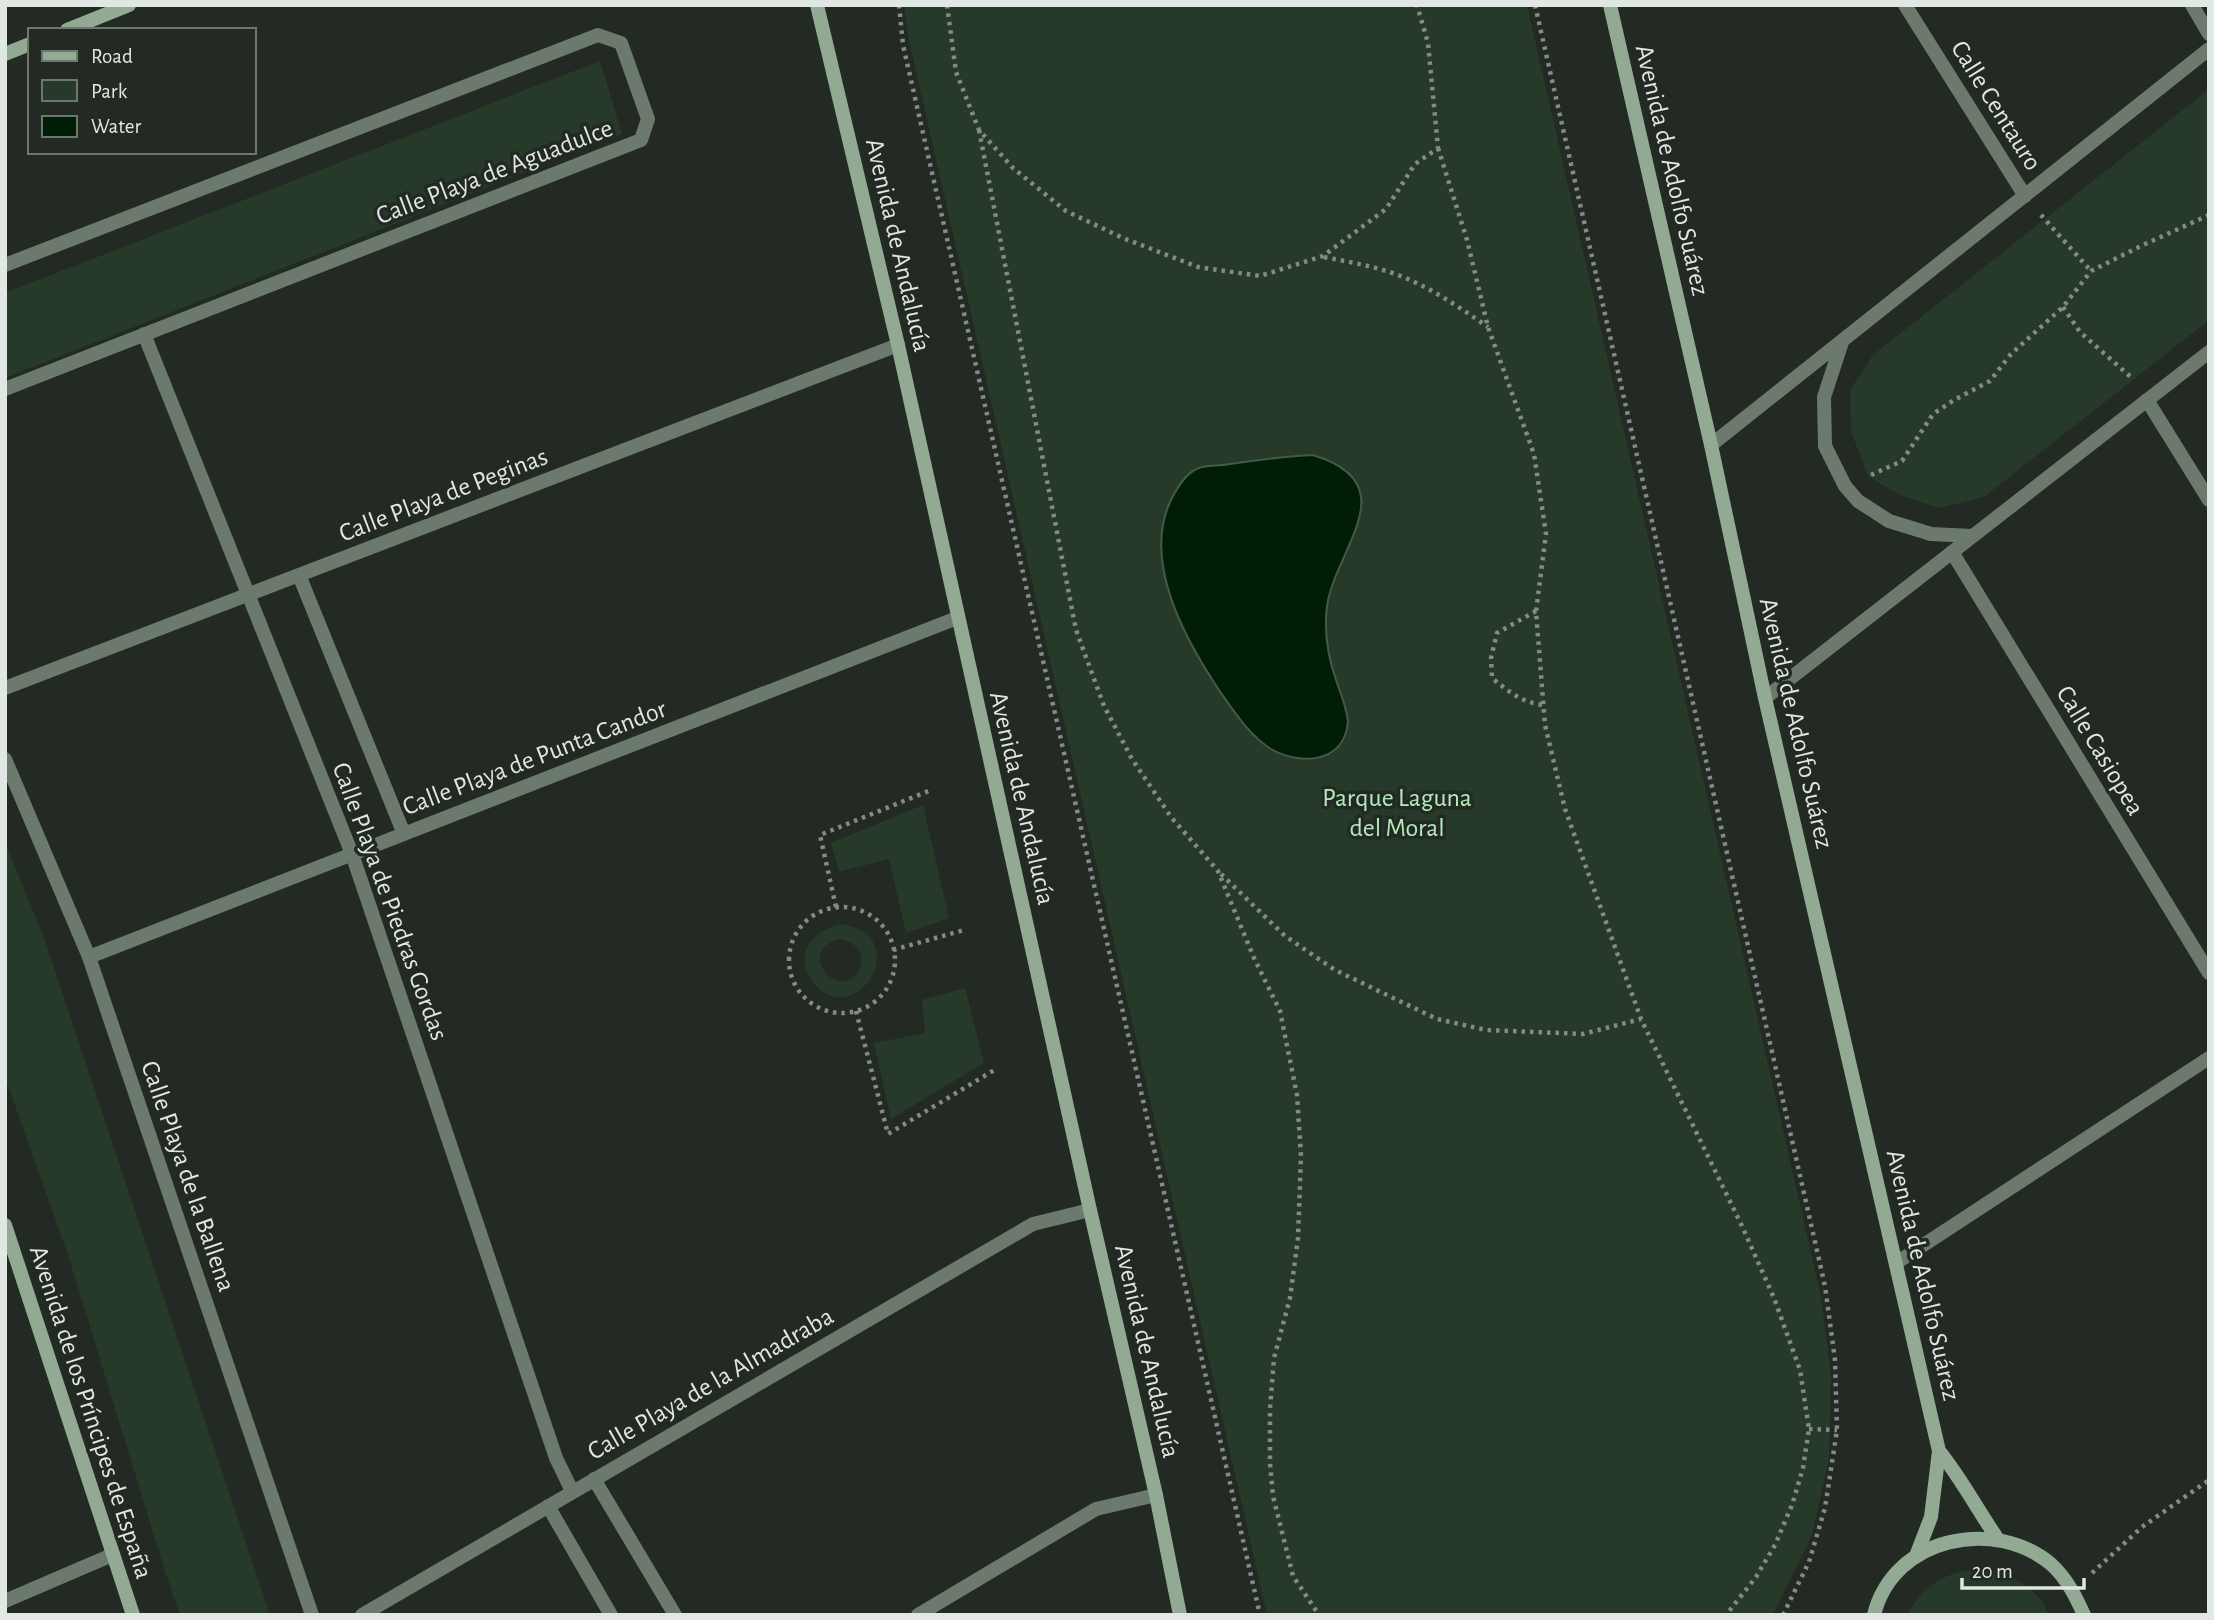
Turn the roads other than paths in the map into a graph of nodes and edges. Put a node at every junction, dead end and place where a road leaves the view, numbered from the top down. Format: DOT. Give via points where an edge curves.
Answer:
graph roads {
  1 [pos="129,5"];
  2 [pos="817,5"];
  3 [pos="1610,5"];
  4 [pos="1905,5"];
  5 [pos="2192,5"];
  6 [pos="71,28"];
  7 [pos="2209,34"];
  8 [pos="28,45"];
  9 [pos="2209,50"];
  10 [pos="5,54"];
  11 [pos="2025,196"];
  12 [pos="5,265"];
  13 [pos="144,334"];
  14 [pos="1843,340"];
  15 [pos="898,345"];
  16 [pos="2209,352"];
  17 [pos="5,389"];
  18 [pos="2147,400"];
  19 [pos="1711,445"];
  20 [pos="2209,500"];
  21 [pos="1972,537"];
  22 [pos="1952,552"];
  23 [pos="299,575"];
  24 [pos="248,595"];
  25 [pos="957,618"];
  26 [pos="5,688"];
  27 [pos="1765,698"];
  28 [pos="5,759"];
  29 [pos="404,834"];
  30 [pos="352,854"];
  31 [pos="89,957"];
  32 [pos="2209,974"];
  33 [pos="2209,1058"];
  34 [pos="1090,1210"];
  35 [pos="5,1225"];
  36 [pos="1896,1263"];
  37 [pos="1939,1451"];
  38 [pos="594,1479"];
  39 [pos="572,1491"];
  40 [pos="1156,1495"];
  41 [pos="548,1506"];
  42 [pos="1997,1538"];
  43 [pos="112,1555"];
  44 [pos="1916,1556"];
  45 [pos="5,1601"];
  46 [pos="1181,1611"];
  47 [pos="133,1615"];
  48 [pos="312,1615"];
  49 [pos="362,1615"];
  50 [pos="611,1615"];
  51 [pos="675,1615"];
  52 [pos="918,1615"];
  53 [pos="1874,1615"];
  54 [pos="2084,1615"];
  1 -- 6 [label="street"];
  2 -- 15 [label="street, Avenida de Andalucía"];
  3 -- 19 [label="street, Avenida de Adolfo Suárez"];
  4 -- 11 [label="street, Calle Centauro"];
  5 -- 7 [label="street"];
  8 -- 10 [label="street"];
  9 -- 11 [label="street"];
  11 -- 14 [label="street"];
  12 -- 13 [label="street, Calle Playa de Aguadulce" via="598,35 621,43 648,119 641,140"];
  13 -- 17 [label="street, Calle Playa de Aguadulce"];
  13 -- 24 [label="street, Calle Playa de Piedras Gordas"];
  14 -- 19 [label="street"];
  14 -- 21 [label="street" via="1824,397 1825,446 1845,486 1858,501 1889,521 1931,534"];
  15 -- 23 [label="street, Calle Playa de Peginas"];
  15 -- 25 [label="street, Avenida de Andalucía"];
  16 -- 18 [label="street"];
  18 -- 20 [label="street"];
  18 -- 21 [label="street"];
  19 -- 27 [label="street, Avenida de Adolfo Suárez"];
  21 -- 22 [label="street"];
  22 -- 27 [label="street"];
  22 -- 32 [label="street, Calle Casiopea"];
  23 -- 24 [label="street, Calle Playa de Peginas"];
  23 -- 29 [label="street, Calle Playa de Piedras Gordas"];
  24 -- 26 [label="street, Calle Playa de Peginas"];
  24 -- 30 [label="street, Calle Playa de Piedras Gordas"];
  25 -- 29 [label="street, Calle Playa de Punta Candor"];
  25 -- 34 [label="street, Avenida de Andalucía"];
  27 -- 36 [label="street, Avenida de Adolfo Suárez"];
  28 -- 31 [label="street, Calle Playa de la Ballena"];
  29 -- 30 [label="street, Calle Playa de Punta Candor"];
  30 -- 31 [label="street, Calle Playa de Punta Candor"];
  30 -- 39 [label="street, Calle Playa de Piedras Gordas" via="556,1458"];
  31 -- 48 [label="street, Calle Playa de la Ballena"];
  33 -- 36 [label="street"];
  34 -- 38 [label="street, Calle Playa de la Almadraba" via="1033,1224"];
  34 -- 40 [label="street, Avenida de Andalucía"];
  35 -- 43 [label="street, Avenida de los Príncipes de España"];
  36 -- 37 [label="street, Avenida de Adolfo Suárez"];
  37 -- 42 [label="street, Avenida de Adolfo Suárez"];
  37 -- 44 [label="street, Avenida de Adolfo Suárez" via="1931,1517"];
  38 -- 39 [label="street, Calle Playa de la Almadraba"];
  38 -- 51 [label="street"];
  39 -- 41 [label="street, Calle Playa de la Almadraba"];
  40 -- 46 [label="street, Avenida de Andalucía"];
  40 -- 52 [label="street" via="1096,1509"];
  41 -- 49 [label="street, Calle Playa de la Almadraba"];
  41 -- 50 [label="street"];
  42 -- 44 [label="street" via="1942,1543"];
  42 -- 54 [label="street" via="2027,1548 2053,1566 2073,1591"];
  43 -- 45 [label="street"];
  43 -- 47 [label="street, Avenida de los Príncipes de España"];
  44 -- 53 [label="street" via="1892,1579"];
}
